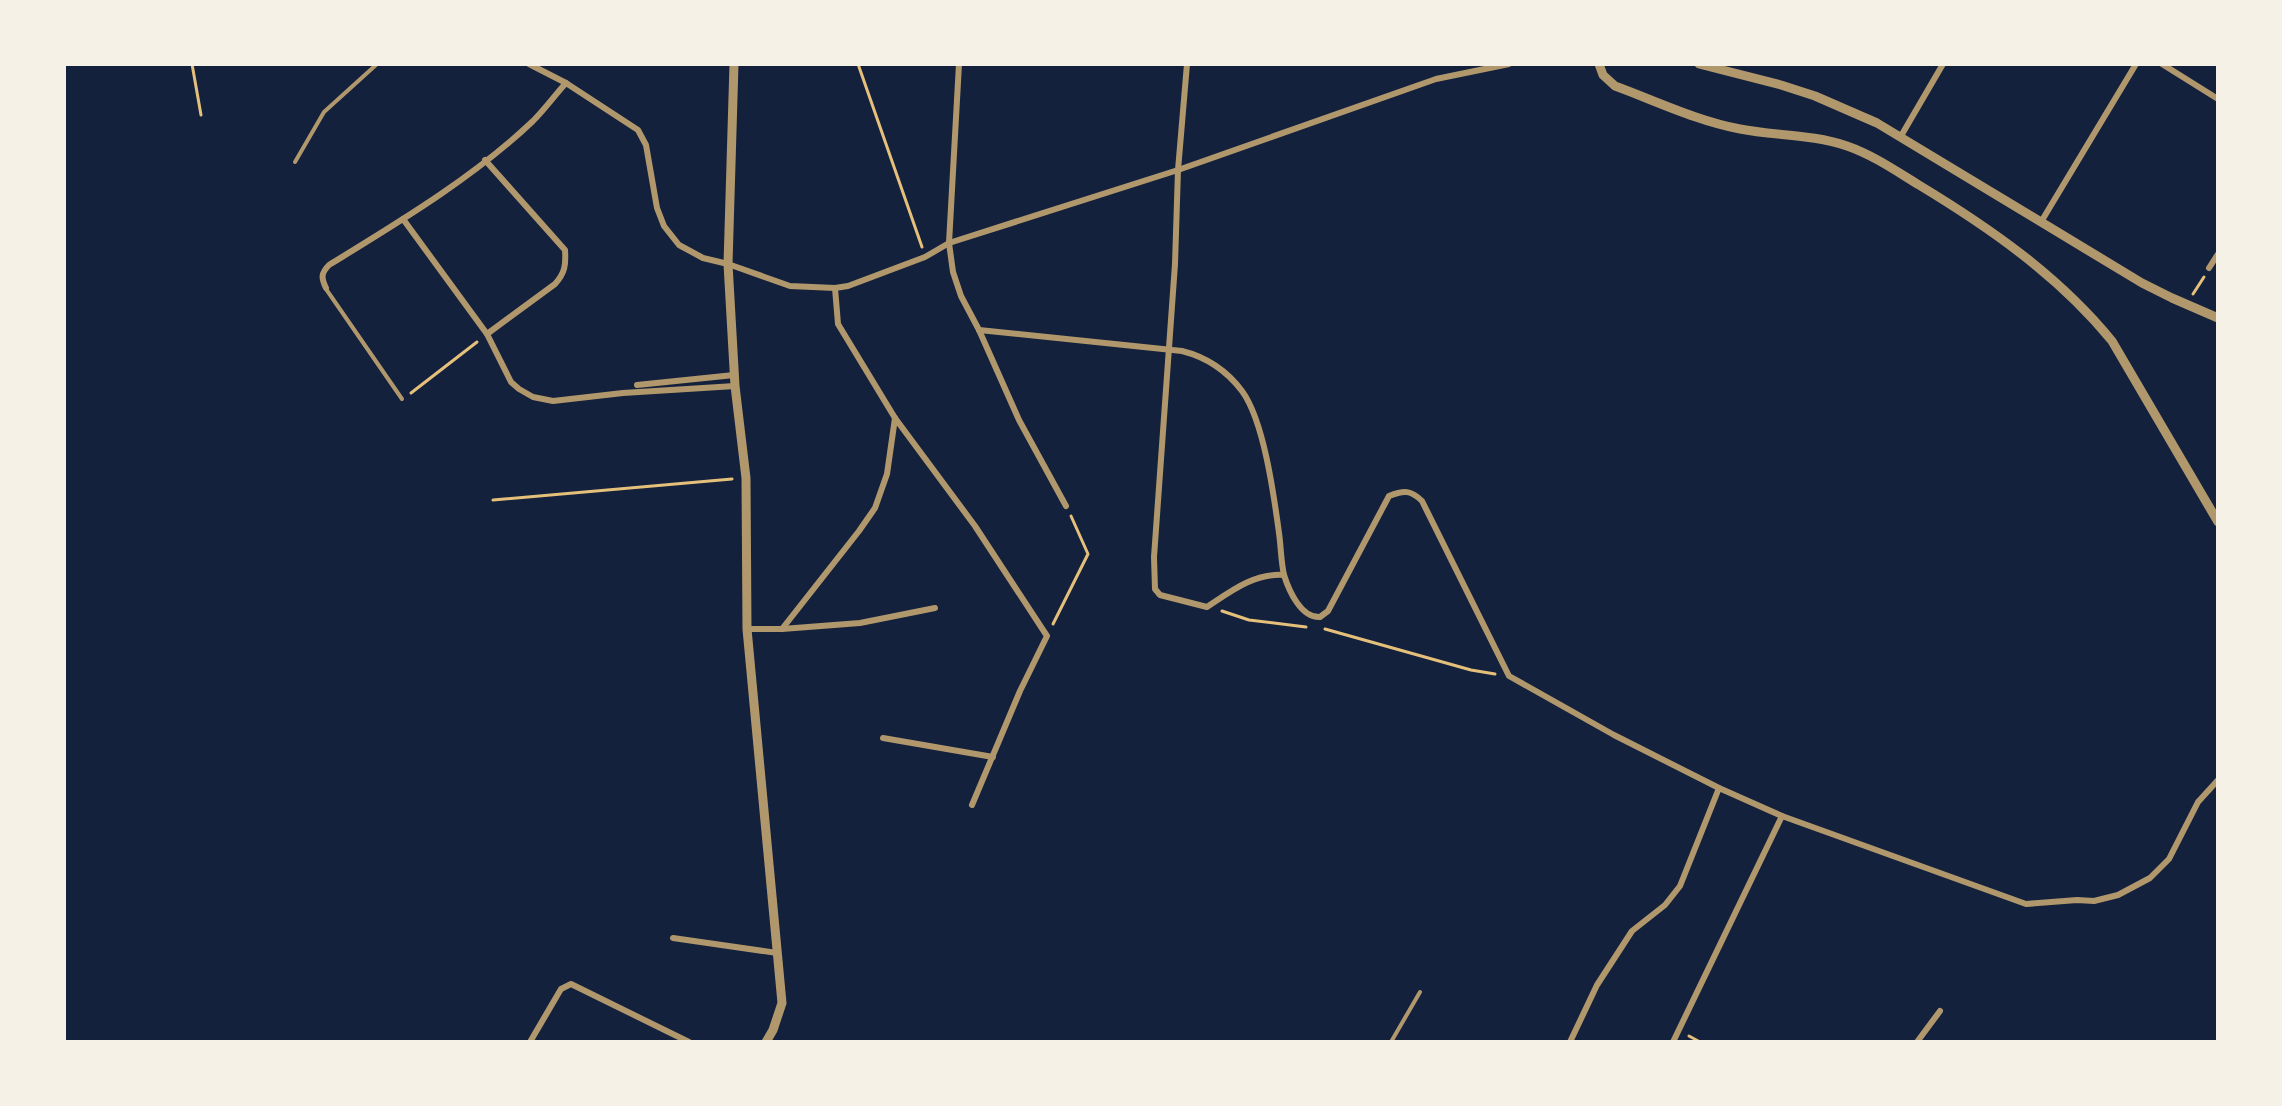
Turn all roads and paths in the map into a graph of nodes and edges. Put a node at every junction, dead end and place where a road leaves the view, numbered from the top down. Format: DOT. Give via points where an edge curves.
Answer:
graph roads {
  1 [pos="192,64"];
  2 [pos="377,64"];
  3 [pos="529,64"];
  4 [pos="734,64"];
  5 [pos="858,64"];
  6 [pos="959,64"];
  7 [pos="1186,64"];
  8 [pos="1509,64"];
  9 [pos="1599,64"];
  10 [pos="1698,64"];
  11 [pos="1943,64"];
  12 [pos="2136,64"];
  13 [pos="2162,64"];
  14 [pos="567,83"];
  15 [pos="2217,99"];
  16 [pos="201,115"];
  17 [pos="1901,136"];
  18 [pos="485,160"];
  19 [pos="295,162"];
  20 [pos="1178,170"];
  21 [pos="403,219"];
  22 [pos="2042,222"];
  23 [pos="949,243"];
  24 [pos="2217,254"];
  25 [pos="925,257"];
  26 [pos="728,264"];
  27 [pos="2209,268"];
  28 [pos="326,288"];
  29 [pos="835,288"];
  30 [pos="2193,294"];
  31 [pos="2217,318"];
  32 [pos="979,330"];
  33 [pos="487,334"];
  34 [pos="1168,349"];
  35 [pos="734,375"];
  36 [pos="637,385"];
  37 [pos="735,386"];
  38 [pos="402,399"];
  39 [pos="895,418"];
  40 [pos="746,478"];
  41 [pos="493,500"];
  42 [pos="1066,506"];
  43 [pos="2217,522"];
  44 [pos="1284,575"];
  45 [pos="1207,607"];
  46 [pos="935,608"];
  47 [pos="1306,627"];
  48 [pos="1318,628"];
  49 [pos="747,629"];
  50 [pos="782,629"];
  51 [pos="1047,636"];
  52 [pos="1509,676"];
  53 [pos="884,738"];
  54 [pos="993,757"];
  55 [pos="2217,780"];
  56 [pos="1719,788"];
  57 [pos="972,805"];
  58 [pos="1782,816"];
  59 [pos="673,938"];
  60 [pos="777,953"];
  61 [pos="1420,992"];
  62 [pos="1940,1011"];
  63 [pos="530,1041"];
  64 [pos="689,1041"];
  65 [pos="766,1041"];
  66 [pos="1391,1041"];
  67 [pos="1570,1041"];
  68 [pos="1673,1041"];
  69 [pos="1917,1041"];
  1 -- 16 [label="path"];
  2 -- 19 [label="lane" via="324,112"];
  3 -- 14 [label="street"];
  4 -- 26 [label="street"];
  5 -- 25 [label="path"];
  6 -- 23 [label="street"];
  7 -- 20 [label="street"];
  8 -- 20 [label="street" via="1436,79"];
  9 -- 43 [label="street" via="1603,75 1615,86 1722,125 1829,140 1865,153 1991,231 2057,284 2112,341"];
  10 -- 17 [label="street" via="1815,96"];
  11 -- 17 [label="street"];
  12 -- 22 [label="street"];
  13 -- 15 [label="street"];
  14 -- 18 [label="street" via="534,119"];
  14 -- 26 [label="street" via="638,130 646,145 657,208 664,226 679,244 703,258"];
  17 -- 22 [label="street"];
  18 -- 21 [label="street"];
  18 -- 33 [label="street" via="565,250 566,267 555,284"];
  20 -- 23 [label="street"];
  20 -- 34 [label="street"];
  21 -- 28 [label="street" via="329,265 322,278"];
  21 -- 33 [label="street"];
  22 -- 31 [label="street" via="2142,283"];
  23 -- 25 [label="street"];
  23 -- 32 [label="street" via="961,296"];
  24 -- 27 [label="street"];
  25 -- 29 [label="street"];
  26 -- 29 [label="street" via="790,286"];
  26 -- 35 [label="street"];
  27 -- 30 [label="path"];
  28 -- 38 [label="lane"];
  29 -- 39 [label="street" via="838,324"];
  32 -- 34 [label="street"];
  32 -- 42 [label="street" via="1019,420"];
  33 -- 37 [label="street" via="511,382 533,397 553,401"];
  33 -- 38 [label="path"];
  34 -- 44 [label="street" via="1196,354 1218,367 1242,391 1256,418 1274,496"];
  34 -- 45 [label="street" via="1155,589 1160,596"];
  35 -- 36 [label="street"];
  35 -- 37 [label="street"];
  37 -- 40 [label="street"];
  39 -- 50 [label="street" via="887,474 874,508"];
  39 -- 51 [label="street" via="975,526"];
  40 -- 41 [label="path"];
  40 -- 49 [label="street"];
  42 -- 51 [label="path" via="1088,554"];
  44 -- 45 [label="street" via="1270,574 1245,582"];
  44 -- 52 [label="street" via="1307,615 1320,616 1328,611 1389,496 1412,492 1422,501"];
  45 -- 47 [label="path" via="1249,620"];
  46 -- 50 [label="street" via="860,623"];
  48 -- 52 [label="path" via="1471,670"];
  49 -- 50 [label="street"];
  49 -- 60 [label="street"];
  51 -- 54 [label="street"];
  52 -- 56 [label="street"];
  53 -- 54 [label="street"];
  54 -- 57 [label="street"];
  55 -- 58 [label="street" via="2198,802 2169,860 2150,878 2118,896 2094,901 2026,904"];
  56 -- 58 [label="street"];
  56 -- 67 [label="street" via="1680,886 1665,905 1632,931 1597,985"];
  58 -- 68 [label="street"];
  59 -- 60 [label="street"];
  60 -- 65 [label="street" via="782,1003"];
  61 -- 66 [label="lane"];
  62 -- 69 [label="street"];
  63 -- 64 [label="street" via="561,989 571,984"];
}
